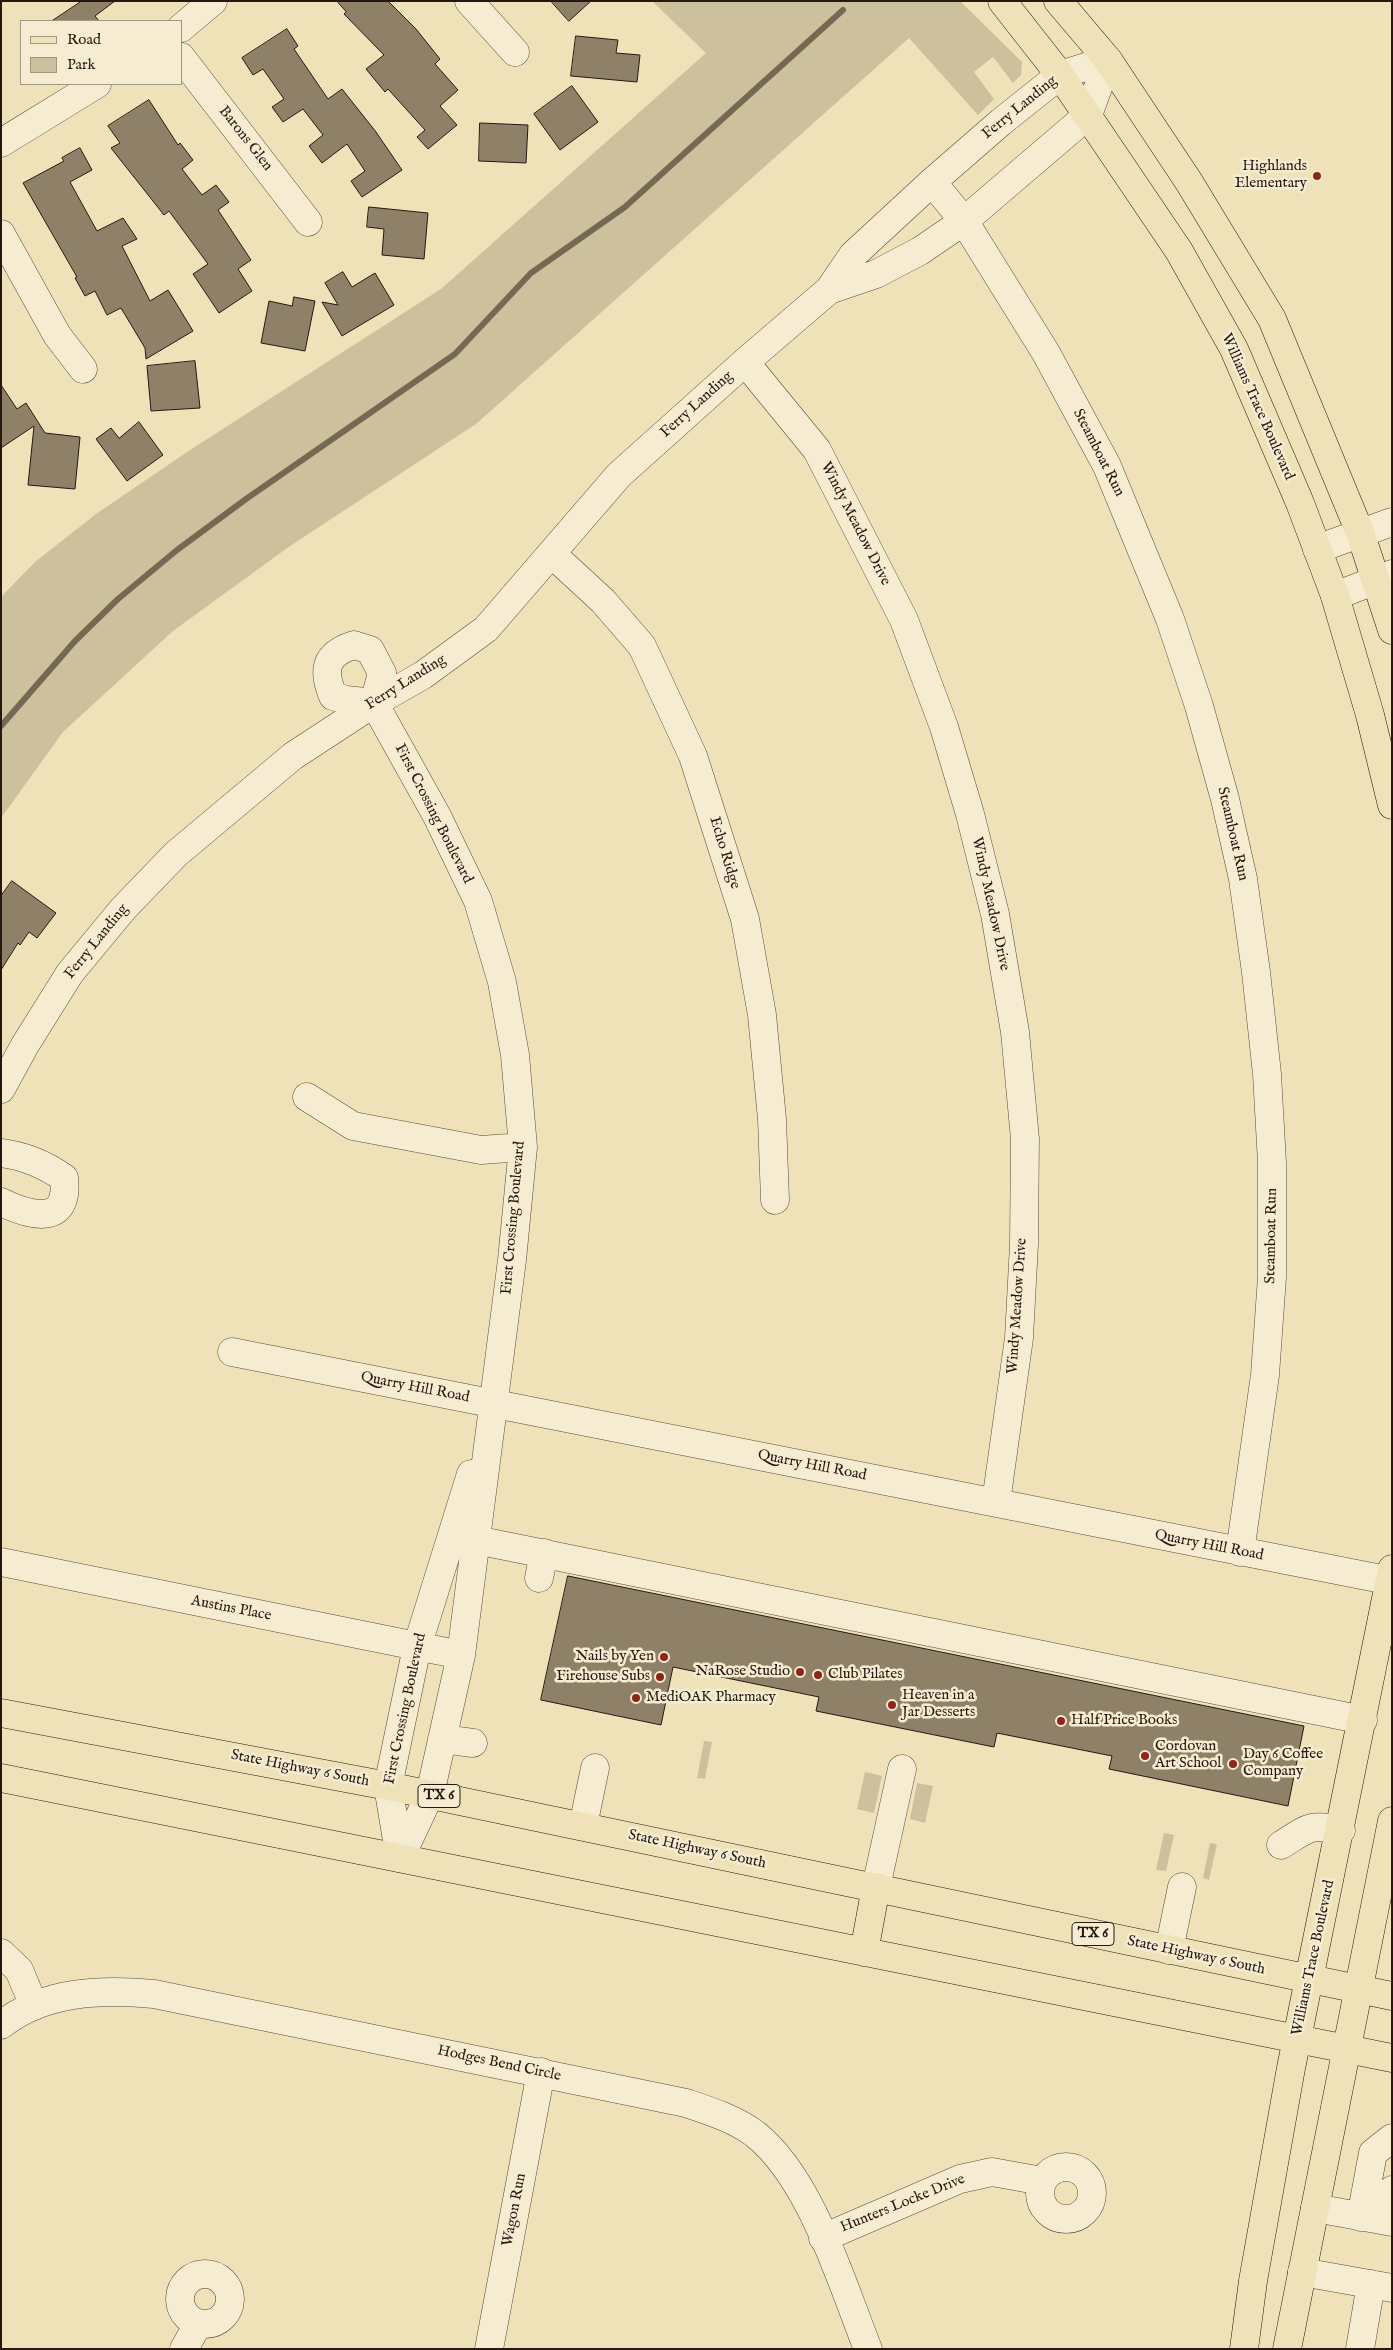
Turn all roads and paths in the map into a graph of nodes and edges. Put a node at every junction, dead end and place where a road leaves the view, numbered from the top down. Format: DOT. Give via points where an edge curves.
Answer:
graph roads {
  1 [pos="213,1"];
  2 [pos="469,1"];
  3 [pos="1002,1"];
  4 [pos="1058,1"];
  5 [pos="182,27"];
  6 [pos="515,52"];
  7 [pos="182,58"];
  8 [pos="1108,60"];
  9 [pos="1060,75"];
  10 [pos="95,85"];
  11 [pos="1088,115"];
  12 [pos="1,143"];
  13 [pos="932,182"];
  14 [pos="964,221"];
  15 [pos="308,222"];
  16 [pos="1,234"];
  17 [pos="830,290"];
  18 [pos="745,362"];
  19 [pos="83,370"];
  20 [pos="1392,522"];
  21 [pos="1361,535"];
  22 [pos="1317,549"];
  23 [pos="552,554"];
  24 [pos="1384,577"];
  25 [pos="1335,596"];
  26 [pos="1392,630"];
  27 [pos="374,703"];
  28 [pos="1392,805"];
  29 [pos="1,1089"];
  30 [pos="306,1097"];
  31 [pos="522,1147"];
  32 [pos="1,1153"];
  33 [pos="775,1200"];
  34 [pos="1,1202"];
  35 [pos="232,1352"];
  36 [pos="493,1403"];
  37 [pos="996,1502"];
  38 [pos="476,1540"];
  39 [pos="1240,1552"];
  40 [pos="1,1562"];
  41 [pos="1391,1577"];
  42 [pos="417,1646"];
  43 [pos="461,1655"];
  44 [pos="1,1712"];
  45 [pos="1363,1720"];
  46 [pos="442,1739"];
  47 [pos="473,1743"];
  48 [pos="595,1768"];
  49 [pos="902,1769"];
  50 [pos="1,1778"];
  51 [pos="388,1786"];
  52 [pos="430,1794"];
  53 [pos="583,1826"];
  54 [pos="1341,1830"];
  55 [pos="1390,1835"];
  56 [pos="1280,1845"];
  57 [pos="400,1858"];
  58 [pos="876,1887"];
  59 [pos="1182,1887"];
  60 [pos="1169,1950"];
  61 [pos="864,1952"];
  62 [pos="1,1953"];
  63 [pos="1310,1980"];
  64 [pos="1360,1990"];
  65 [pos="1392,1996"];
  66 [pos="34,2006"];
  67 [pos="1,2025"];
  68 [pos="1297,2039"];
  69 [pos="1348,2050"];
  70 [pos="1392,2058"];
  71 [pos="541,2072"];
  72 [pos="1392,2138"];
  73 [pos="1042,2181"];
  74 [pos="1392,2190"];
  75 [pos="1315,2208"];
  76 [pos="1361,2217"];
  77 [pos="1392,2222"];
  78 [pos="823,2238"];
  79 [pos="1302,2272"];
  80 [pos="1381,2286"];
  81 [pos="198,2324"];
  82 [pos="184,2349"];
  83 [pos="489,2349"];
  84 [pos="868,2349"];
  85 [pos="1244,2349"];
  86 [pos="1287,2349"];
  87 [pos="1360,2349"];
  1 -- 5 [label="street"];
  2 -- 6 [label="street"];
  3 -- 9 [label="main road, Williams Trace Boulevard"];
  4 -- 8 [label="main road"];
  7 -- 15 [label="street, Barons Glen"];
  8 -- 9 [label="street, Ferry Landing"];
  8 -- 11 [label="street, Ferry Landing"];
  8 -- 21 [label="main road" via="1189,182 1272,319"];
  9 -- 11 [label="main road, Williams Trace Boulevard"];
  9 -- 13 [label="street, Ferry Landing"];
  10 -- 12 [label="street"];
  11 -- 14 [label="street, Ferry Landing"];
  11 -- 22 [label="main road, Williams Trace Boulevard" via="1178,251 1234,349"];
  13 -- 14 [label="street, Steamboat Run"];
  13 -- 17 [label="street, Ferry Landing" via="853,255"];
  14 -- 17 [label="street, Ferry Landing" via="920,252 876,274"];
  14 -- 39 [label="street, Steamboat Run" via="1050,362 1107,466 1140,541 1199,706 1243,879 1263,1037 1272,1164 1272,1277 1264,1375"];
  16 -- 19 [label="street" via="57,335"];
  17 -- 18 [label="street, Ferry Landing"];
  18 -- 23 [label="street, Ferry Landing" via="619,476"];
  18 -- 37 [label="street, Windy Meadow Drive" via="817,450 904,620 944,727 995,914 1015,1032 1025,1139 1019,1338"];
  20 -- 21 [label="street"];
  21 -- 22 [label="street"];
  21 -- 24 [label="main road"];
  22 -- 25 [label="main road, Williams Trace Boulevard"];
  23 -- 27 [label="street, Ferry Landing" via="486,628 423,675"];
  23 -- 33 [label="street, Echo Ridge" via="603,601 642,646 693,756 745,919 761,1006 772,1119"];
  24 -- 25 [label="street"];
  24 -- 26 [label="main road"];
  25 -- 28 [label="main road, Williams Trace Boulevard"];
  27 -- 29 [label="street, Ferry Landing" via="286,762 176,854 129,902 70,973"];
  27 -- 31 [label="street, First Crossing Boulevard" via="437,816 478,901 502,982 515,1055"];
  30 -- 31 [label="street" via="353,1126 481,1150"];
  31 -- 36 [label="street, First Crossing Boulevard" via="512,1260"];
  32 -- 34 [label="street" via="22,1156 50,1168 64,1178 65,1192 61,1205 53,1212 35,1215"];
  35 -- 36 [label="street, Quarry Hill Road"];
  36 -- 37 [label="street, Quarry Hill Road"];
  36 -- 38 [label="street, First Crossing Boulevard"];
  36 -- 42 [label="street, First Crossing Boulevard"];
  37 -- 39 [label="street, Quarry Hill Road"];
  38 -- 43 [label="street, First Crossing Boulevard"];
  38 -- 45 [label="street" via="541,1566"];
  39 -- 41 [label="street, Quarry Hill Road"];
  40 -- 42 [label="street, Austins Place"];
  41 -- 45 [label="main road, Williams Trace Boulevard"];
  42 -- 43 [label="street, Austins Place"];
  42 -- 51 [label="street, First Crossing Boulevard"];
  43 -- 46 [label="street, First Crossing Boulevard"];
  44 -- 51 [label="main road, State Highway 6 South / TX 6"];
  45 -- 54 [label="main road, Williams Trace Boulevard"];
  46 -- 47 [label="street"];
  46 -- 52 [label="street, First Crossing Boulevard"];
  48 -- 53 [label="street"];
  49 -- 58 [label="street"];
  50 -- 57 [label="main road"];
  51 -- 52 [label="main road, State Highway 6 South / TX 6"];
  51 -- 57 [label="street, First Crossing Boulevard"];
  52 -- 53 [label="main road, State Highway 6 South / TX 6"];
  52 -- 57 [label="street, First Crossing Boulevard"];
  53 -- 58 [label="main road, State Highway 6 South / TX 6"];
  54 -- 56 [label="street" via="1320,1825"];
  54 -- 63 [label="main road, Williams Trace Boulevard"];
  55 -- 64 [label="main road"];
  57 -- 61 [label="main road"];
  58 -- 60 [label="main road, State Highway 6 South / TX 6"];
  58 -- 61 [label="main road"];
  59 -- 60 [label="street"];
  60 -- 63 [label="main road, State Highway 6 South / TX 6"];
  61 -- 68 [label="main road"];
  62 -- 66 [label="street" via="19,1970"];
  63 -- 64 [label="main road, State Highway 6 South / TX 6"];
  63 -- 68 [label="main road, Williams Trace Boulevard"];
  64 -- 65 [label="main road, State Highway 6 South / TX 6"];
  64 -- 69 [label="main road"];
  66 -- 67 [label="street, Hodges Bend Circle" via="17,2012"];
  66 -- 71 [label="street, Hodges Bend Circle" via="82,1993 154,1994"];
  68 -- 69 [label="main road"];
  68 -- 85 [label="main road, Williams Trace Boulevard" via="1253,2281"];
  69 -- 70 [label="main road"];
  69 -- 75 [label="main road"];
  71 -- 78 [label="street, Hodges Bend Circle" via="686,2103 721,2114 755,2134 779,2157 797,2181"];
  71 -- 83 [label="street, Wagon Run"];
  72 -- 76 [label="street" via="1373,2153"];
  73 -- 78 [label="street, Hunters Locke Drive" via="992,2172 960,2178"];
  74 -- 76 [label="street"];
  75 -- 76 [label="street"];
  75 -- 79 [label="main road"];
  76 -- 77 [label="street"];
  78 -- 84 [label="street, Hodges Bend Circle"];
  79 -- 80 [label="street"];
  79 -- 86 [label="main road"];
  80 -- 87 [label="street"];
  81 -- 82 [label="street"];
}
